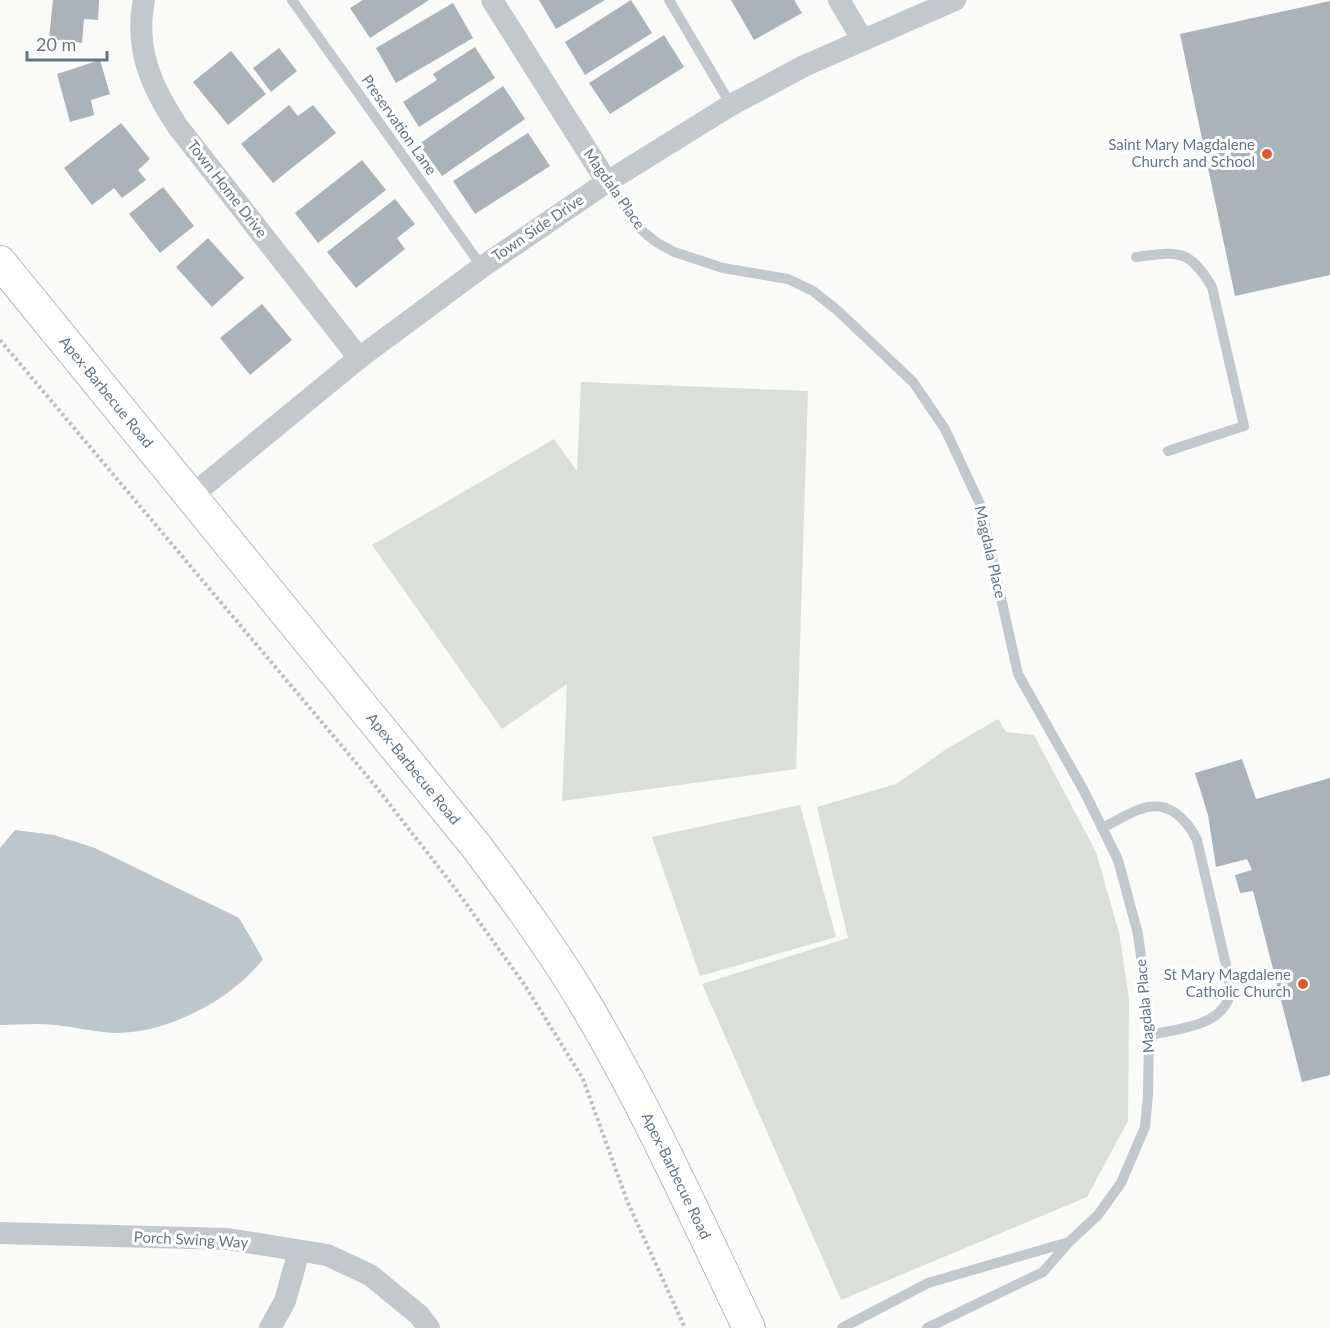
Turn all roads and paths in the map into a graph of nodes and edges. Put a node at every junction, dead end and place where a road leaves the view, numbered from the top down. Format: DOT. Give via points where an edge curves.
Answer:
graph roads {
  1 [pos="144,0"];
  2 [pos="292,0"];
  3 [pos="492,0"];
  4 [pos="669,0"];
  5 [pos="839,0"];
  6 [pos="955,0"];
  7 [pos="862,39"];
  8 [pos="731,105"];
  9 [pos="607,182"];
  10 [pos="1136,257"];
  11 [pos="0,262"];
  12 [pos="482,267"];
  13 [pos="0,340"];
  14 [pos="359,358"];
  15 [pos="1168,451"];
  16 [pos="190,497"];
  17 [pos="1102,828"];
  18 [pos="1149,1035"];
  19 [pos="0,1233"];
  20 [pos="1069,1242"];
  21 [pos="299,1251"];
  22 [pos="270,1328"];
  23 [pos="429,1328"];
  24 [pos="685,1328"];
  25 [pos="749,1328"];
  26 [pos="842,1328"];
  27 [pos="927,1328"];
  1 -- 14 [label="street, Town Home Drive" via="145,55 151,81 162,102"];
  2 -- 12 [label="lane, Preservation Lane"];
  3 -- 9 [label="street, Magdala Place"];
  4 -- 8 [label="lane"];
  5 -- 7 [label="street"];
  6 -- 7 [label="street, Town Side Drive"];
  7 -- 8 [label="street, Town Side Drive"];
  8 -- 9 [label="street, Town Side Drive"];
  9 -- 12 [label="street, Town Side Drive"];
  9 -- 17 [label="lane, Magdala Place" via="639,228 656,242 723,268 788,279 813,291 842,313 913,382 945,429 980,504 1018,675"];
  10 -- 15 [label="lane" via="1176,252 1191,259 1203,272 1212,287 1244,426"];
  11 -- 16 [label="street, Apex-Barbecue Road"];
  12 -- 14 [label="street, Town Side Drive"];
  13 -- 24 [label="path" via="373,783 524,984 583,1079 628,1203"];
  14 -- 16 [label="street, Town Side Drive"];
  16 -- 25 [label="street, Apex-Barbecue Road" via="476,846 566,973 635,1095"];
  17 -- 18 [label="lane, Magdala Place" via="1118,860 1138,934"];
  17 -- 18 [label="lane" via="1152,806 1178,814 1190,825 1197,840 1229,978 1229,996 1220,1013 1200,1023"];
  18 -- 20 [label="lane, Magdala Place" via="1145,1127 1134,1156 1098,1215"];
  19 -- 21 [label="street, Porch Swing Way" via="228,1239"];
  20 -- 26 [label="lane, Magdala Place" via="928,1283"];
  20 -- 27 [label="lane, Magdala Place" via="1043,1272"];
  21 -- 22 [label="street" via="285,1301"];
  21 -- 23 [label="street, Porch Swing Way" via="327,1255 370,1275"];
}
